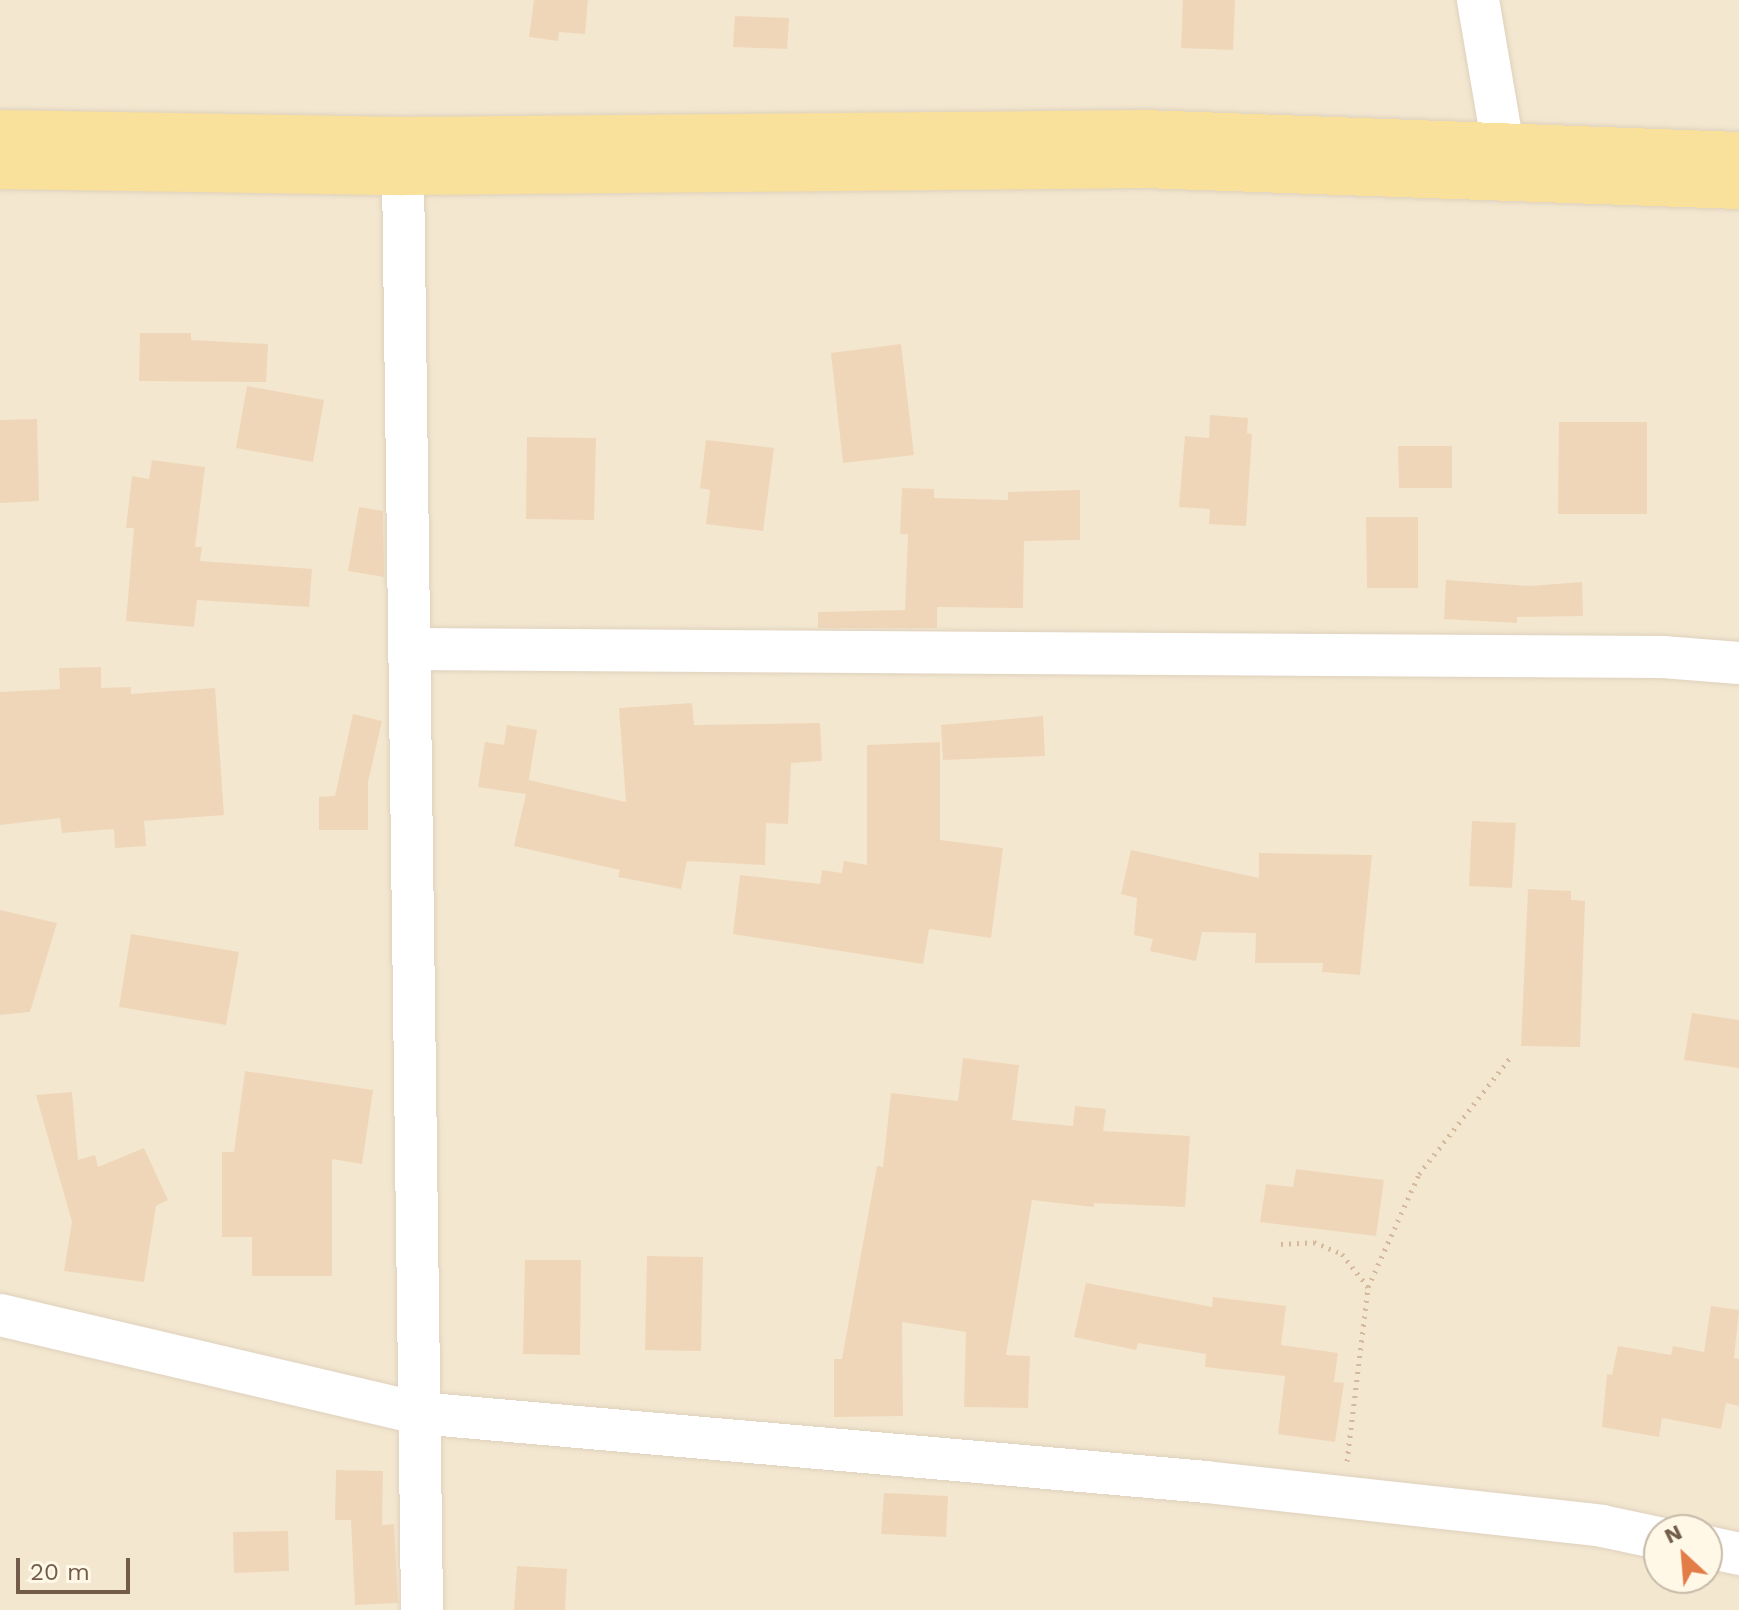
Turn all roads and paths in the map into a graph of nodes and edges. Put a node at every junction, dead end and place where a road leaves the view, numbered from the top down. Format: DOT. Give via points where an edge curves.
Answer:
graph roads {
  1 [pos="1478,0"];
  2 [pos="0,132"];
  3 [pos="1503,147"];
  4 [pos="1739,154"];
  5 [pos="0,167"];
  6 [pos="403,173"];
  7 [pos="1739,187"];
  8 [pos="411,649"];
  9 [pos="1739,663"];
  10 [pos="1510,1058"];
  11 [pos="1281,1244"];
  12 [pos="1368,1287"];
  13 [pos="0,1315"];
  14 [pos="418,1413"];
  15 [pos="1344,1498"];
  16 [pos="1643,1535"];
  17 [pos="422,1610"];
  1 -- 3 [label="street"];
  2 -- 3 [label="main road" via="403,139 1144,132"];
  3 -- 4 [label="main road"];
  5 -- 6 [label="main road"];
  6 -- 7 [label="main road" via="1144,166"];
  6 -- 8 [label="street"];
  8 -- 9 [label="street" via="1648,656"];
  8 -- 14 [label="street"];
  10 -- 12 [label="path" via="1419,1174"];
  11 -- 12 [label="path" via="1314,1242 1342,1254"];
  12 -- 15 [label="path"];
  13 -- 14 [label="street"];
  14 -- 15 [label="street"];
  14 -- 17 [label="street"];
  15 -- 16 [label="street"];
}
